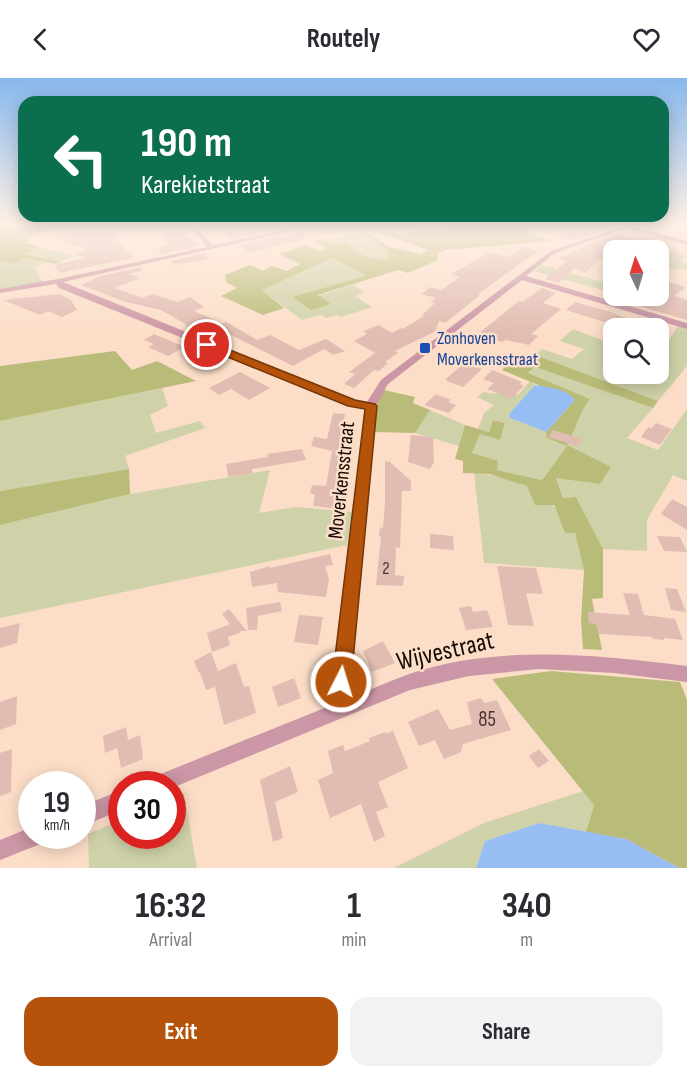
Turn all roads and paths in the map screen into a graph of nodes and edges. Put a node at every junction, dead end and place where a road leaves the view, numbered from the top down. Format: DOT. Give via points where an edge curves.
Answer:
graph roads {
  1 [pos="153,260"];
  2 [pos="543,260"];
  3 [pos="520,278"];
  4 [pos="58,281"];
  5 [pos="0,291"];
  6 [pos="687,326"];
  7 [pos="371,406"];
  8 [pos="687,674"];
  9 [pos="346,708"];
  10 [pos="186,773"];
  11 [pos="18,843"];
  12 [pos="0,850"];
  1 -- 4 [label="street"];
  2 -- 3 [label="street, Moverkensstraat"];
  3 -- 6 [label="street"];
  3 -- 7 [label="street, Moverkensstraat" via="384,382"];
  4 -- 5 [label="street"];
  4 -- 7 [label="street" via="62,286 352,403"];
  7 -- 9 [label="street, Moverkensstraat" via="341,682"];
  8 -- 9 [label="street, Wijvestraat" via="614,665 507,663 410,682"];
  9 -- 10 [label="street, Wijvestraat"];
  11 -- 12 [label="street"];
}
